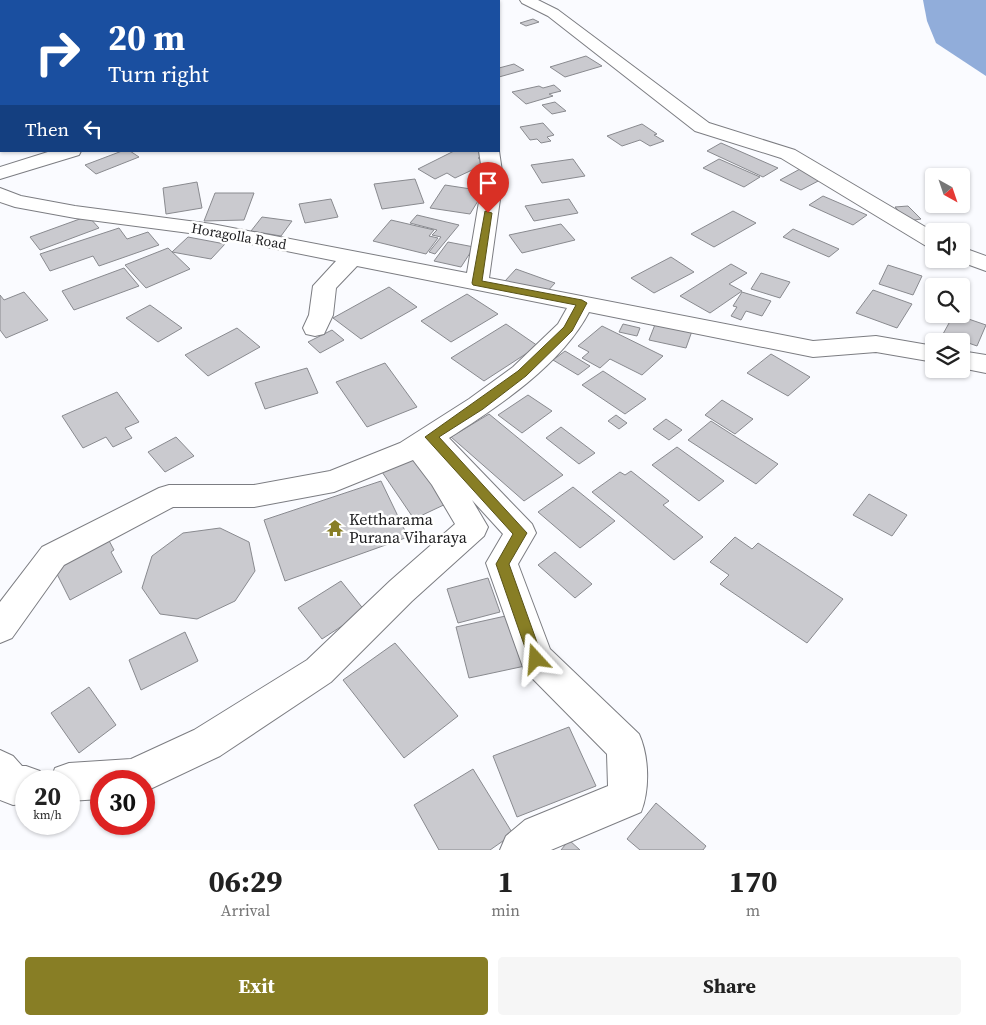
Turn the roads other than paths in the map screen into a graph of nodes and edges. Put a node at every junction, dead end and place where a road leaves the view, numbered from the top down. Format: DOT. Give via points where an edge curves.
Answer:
graph roads {
  1 [pos="527,0"];
  2 [pos="69,152"];
  3 [pos="489,152"];
  4 [pos="0,173"];
  5 [pos="0,194"];
  6 [pos="925,236"];
  7 [pos="352,258"];
  8 [pos="970,258"];
  9 [pos="986,264"];
  10 [pos="477,283"];
  11 [pos="582,303"];
  12 [pos="315,328"];
  13 [pos="925,352"];
  14 [pos="970,361"];
  15 [pos="986,364"];
  16 [pos="424,441"];
  17 [pos="0,628"];
  18 [pos="0,769"];
  19 [pos="80,781"];
  20 [pos="15,786"];
  21 [pos="520,850"];
  1 -- 6 [label="street" via="552,12 702,127 788,154"];
  2 -- 4 [label="street"];
  3 -- 10 [label="street" via="493,178"];
  5 -- 7 [label="street, Horagolla Road" via="15,201 212,230"];
  7 -- 10 [label="street, Horagolla Road"];
  7 -- 12 [label="street" via="325,286 321,315"];
  8 -- 9 [label="street"];
  10 -- 11 [label="street, Horagolla Road"];
  11 -- 13 [label="street, Horagolla Road" via="813,349 876,344"];
  11 -- 16 [label="street" via="568,329 522,373 479,406"];
  14 -- 15 [label="street"];
  16 -- 17 [label="street" via="334,481 254,496 169,496 53,556"];
  16 -- 19 [label="street" via="473,526 318,671 207,743 133,778"];
  16 -- 21 [label="street" via="521,533 502,564 536,659 626,747 626,798 539,834"];
  18 -- 20 [label="street"];
}
